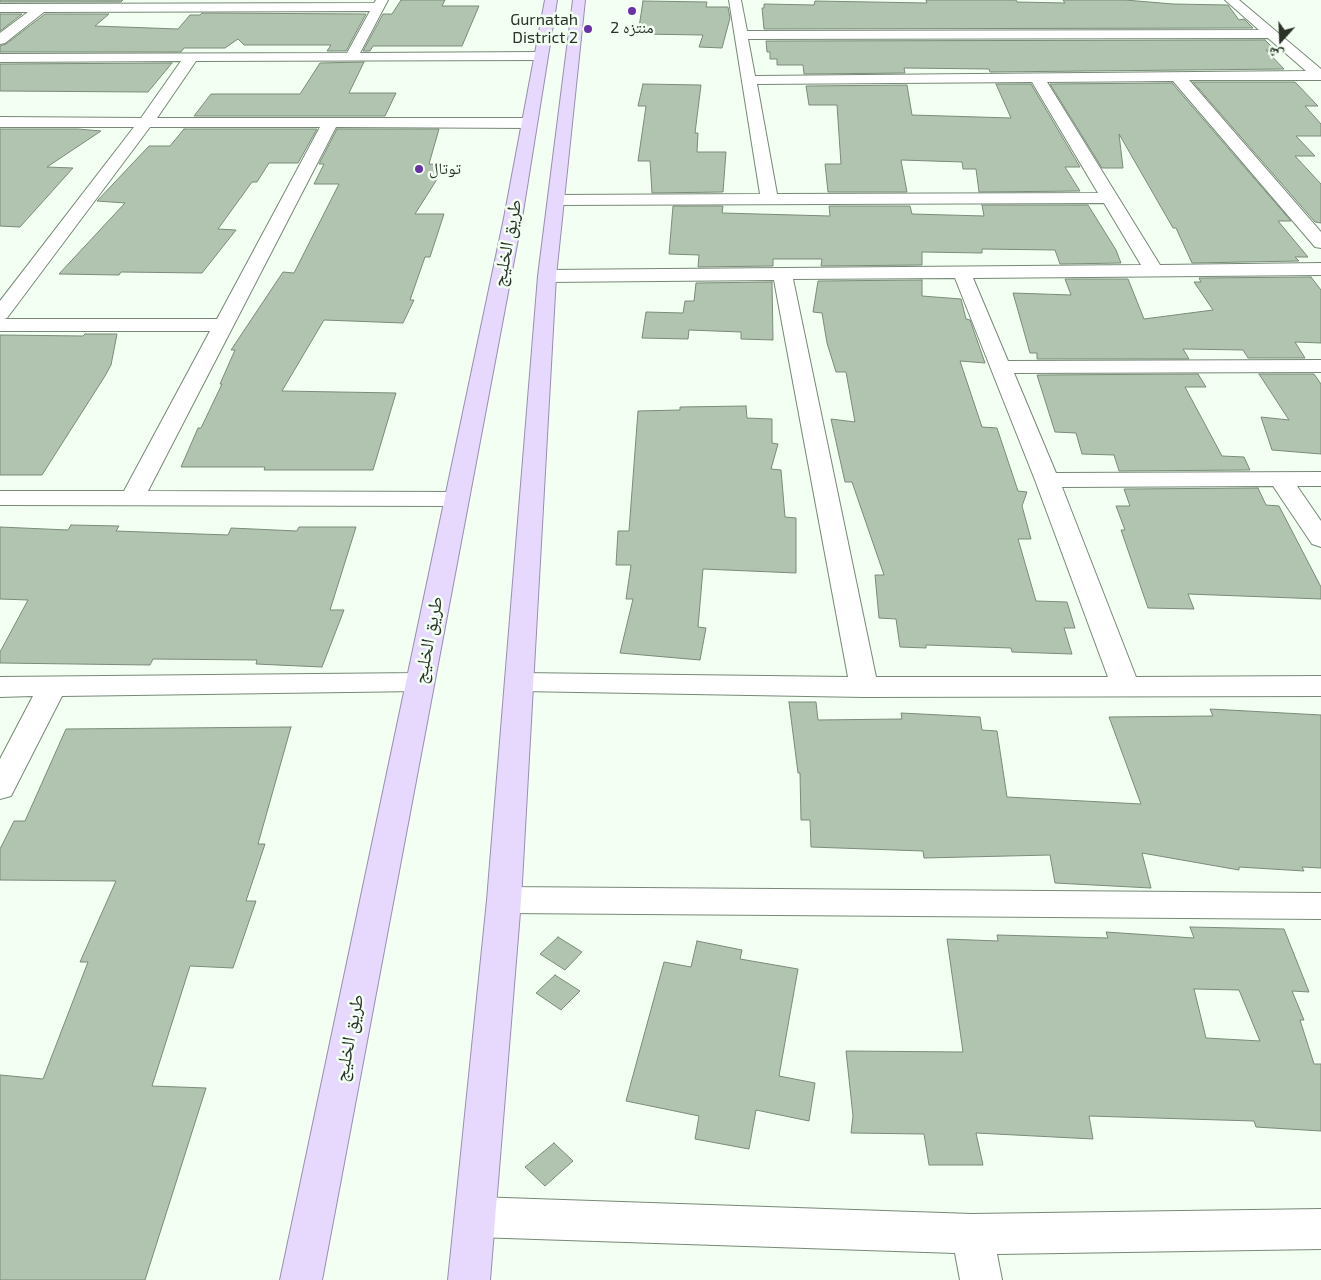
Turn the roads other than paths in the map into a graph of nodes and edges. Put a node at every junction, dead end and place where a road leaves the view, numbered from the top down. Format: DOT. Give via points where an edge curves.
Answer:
graph roads {
  1 [pos="551,0"];
  2 [pos="579,0"];
  3 [pos="735,0"];
  4 [pos="1231,0"];
  5 [pos="236,3"];
  6 [pos="380,4"];
  7 [pos="0,8"];
  8 [pos="42,8"];
  9 [pos="741,34"];
  10 [pos="1270,34"];
  11 [pos="0,40"];
  12 [pos="541,56"];
  13 [pos="351,57"];
  14 [pos="0,58"];
  15 [pos="191,58"];
  16 [pos="1318,71"];
  17 [pos="1178,77"];
  18 [pos="1038,79"];
  19 [pos="748,80"];
  20 [pos="0,122"];
  21 [pos="146,122"];
  22 [pos="331,122"];
  23 [pos="529,123"];
  24 [pos="1110,198"];
  25 [pos="769,199"];
  26 [pos="556,200"];
  27 [pos="1321,243"];
  28 [pos="1321,269"];
  29 [pos="1154,271"];
  30 [pos="962,272"];
  31 [pos="782,274"];
  32 [pos="547,276"];
  33 [pos="0,314"];
  34 [pos="0,325"];
  35 [pos="223,326"];
  36 [pos="1321,366"];
  37 [pos="1001,367"];
  38 [pos="1280,479"];
  39 [pos="1321,479"];
  40 [pos="1047,480"];
  41 [pos="133,497"];
  42 [pos="0,498"];
  43 [pos="456,499"];
  44 [pos="1321,539"];
  45 [pos="420,682"];
  46 [pos="520,682"];
  47 [pos="0,686"];
  48 [pos="53,686"];
  49 [pos="1321,686"];
  50 [pos="864,687"];
  51 [pos="1126,687"];
  52 [pos="0,788"];
  53 [pos="504,900"];
  54 [pos="1321,906"];
  55 [pos="476,1217"];
  56 [pos="1321,1229"];
  57 [pos="972,1234"];
  58 [pos="301,1280"];
  59 [pos="469,1280"];
  60 [pos="982,1280"];
  1 -- 12 [label="main road, طريق الخليج"];
  2 -- 26 [label="main road"];
  3 -- 9 [label="street"];
  4 -- 10 [label="street"];
  5 -- 6 [label="street"];
  5 -- 8 [label="street"];
  6 -- 13 [label="street"];
  7 -- 8 [label="street"];
  8 -- 11 [label="street"];
  9 -- 10 [label="street"];
  9 -- 19 [label="street"];
  10 -- 16 [label="street"];
  12 -- 13 [label="street"];
  12 -- 23 [label="main road, طريق الخليج"];
  13 -- 15 [label="street"];
  14 -- 15 [label="street"];
  15 -- 21 [label="street"];
  16 -- 17 [label="street"];
  17 -- 18 [label="street"];
  17 -- 27 [label="street"];
  18 -- 19 [label="street"];
  18 -- 24 [label="street"];
  19 -- 25 [label="street"];
  20 -- 21 [label="street"];
  21 -- 22 [label="street"];
  21 -- 33 [label="street"];
  22 -- 23 [label="street"];
  22 -- 35 [label="street"];
  23 -- 43 [label="main road, طريق الخليج"];
  24 -- 25 [label="street"];
  24 -- 29 [label="street"];
  25 -- 26 [label="street"];
  26 -- 32 [label="main road"];
  28 -- 29 [label="street"];
  29 -- 30 [label="street"];
  30 -- 31 [label="street"];
  30 -- 37 [label="street"];
  31 -- 32 [label="street"];
  31 -- 50 [label="street"];
  32 -- 46 [label="main road"];
  34 -- 35 [label="street"];
  35 -- 41 [label="street"];
  36 -- 37 [label="street"];
  37 -- 40 [label="street"];
  38 -- 39 [label="street"];
  38 -- 40 [label="street"];
  38 -- 44 [label="street"];
  40 -- 51 [label="street"];
  41 -- 42 [label="street"];
  41 -- 43 [label="street"];
  43 -- 45 [label="main road, طريق الخليج"];
  45 -- 48 [label="street"];
  45 -- 58 [label="main road, طريق الخليج"];
  46 -- 50 [label="street"];
  46 -- 53 [label="main road"];
  47 -- 48 [label="street"];
  48 -- 52 [label="street"];
  49 -- 51 [label="street"];
  50 -- 51 [label="street"];
  53 -- 54 [label="street"];
  53 -- 55 [label="main road"];
  55 -- 57 [label="street"];
  55 -- 59 [label="main road"];
  56 -- 57 [label="street"];
  57 -- 60 [label="street"];
}
